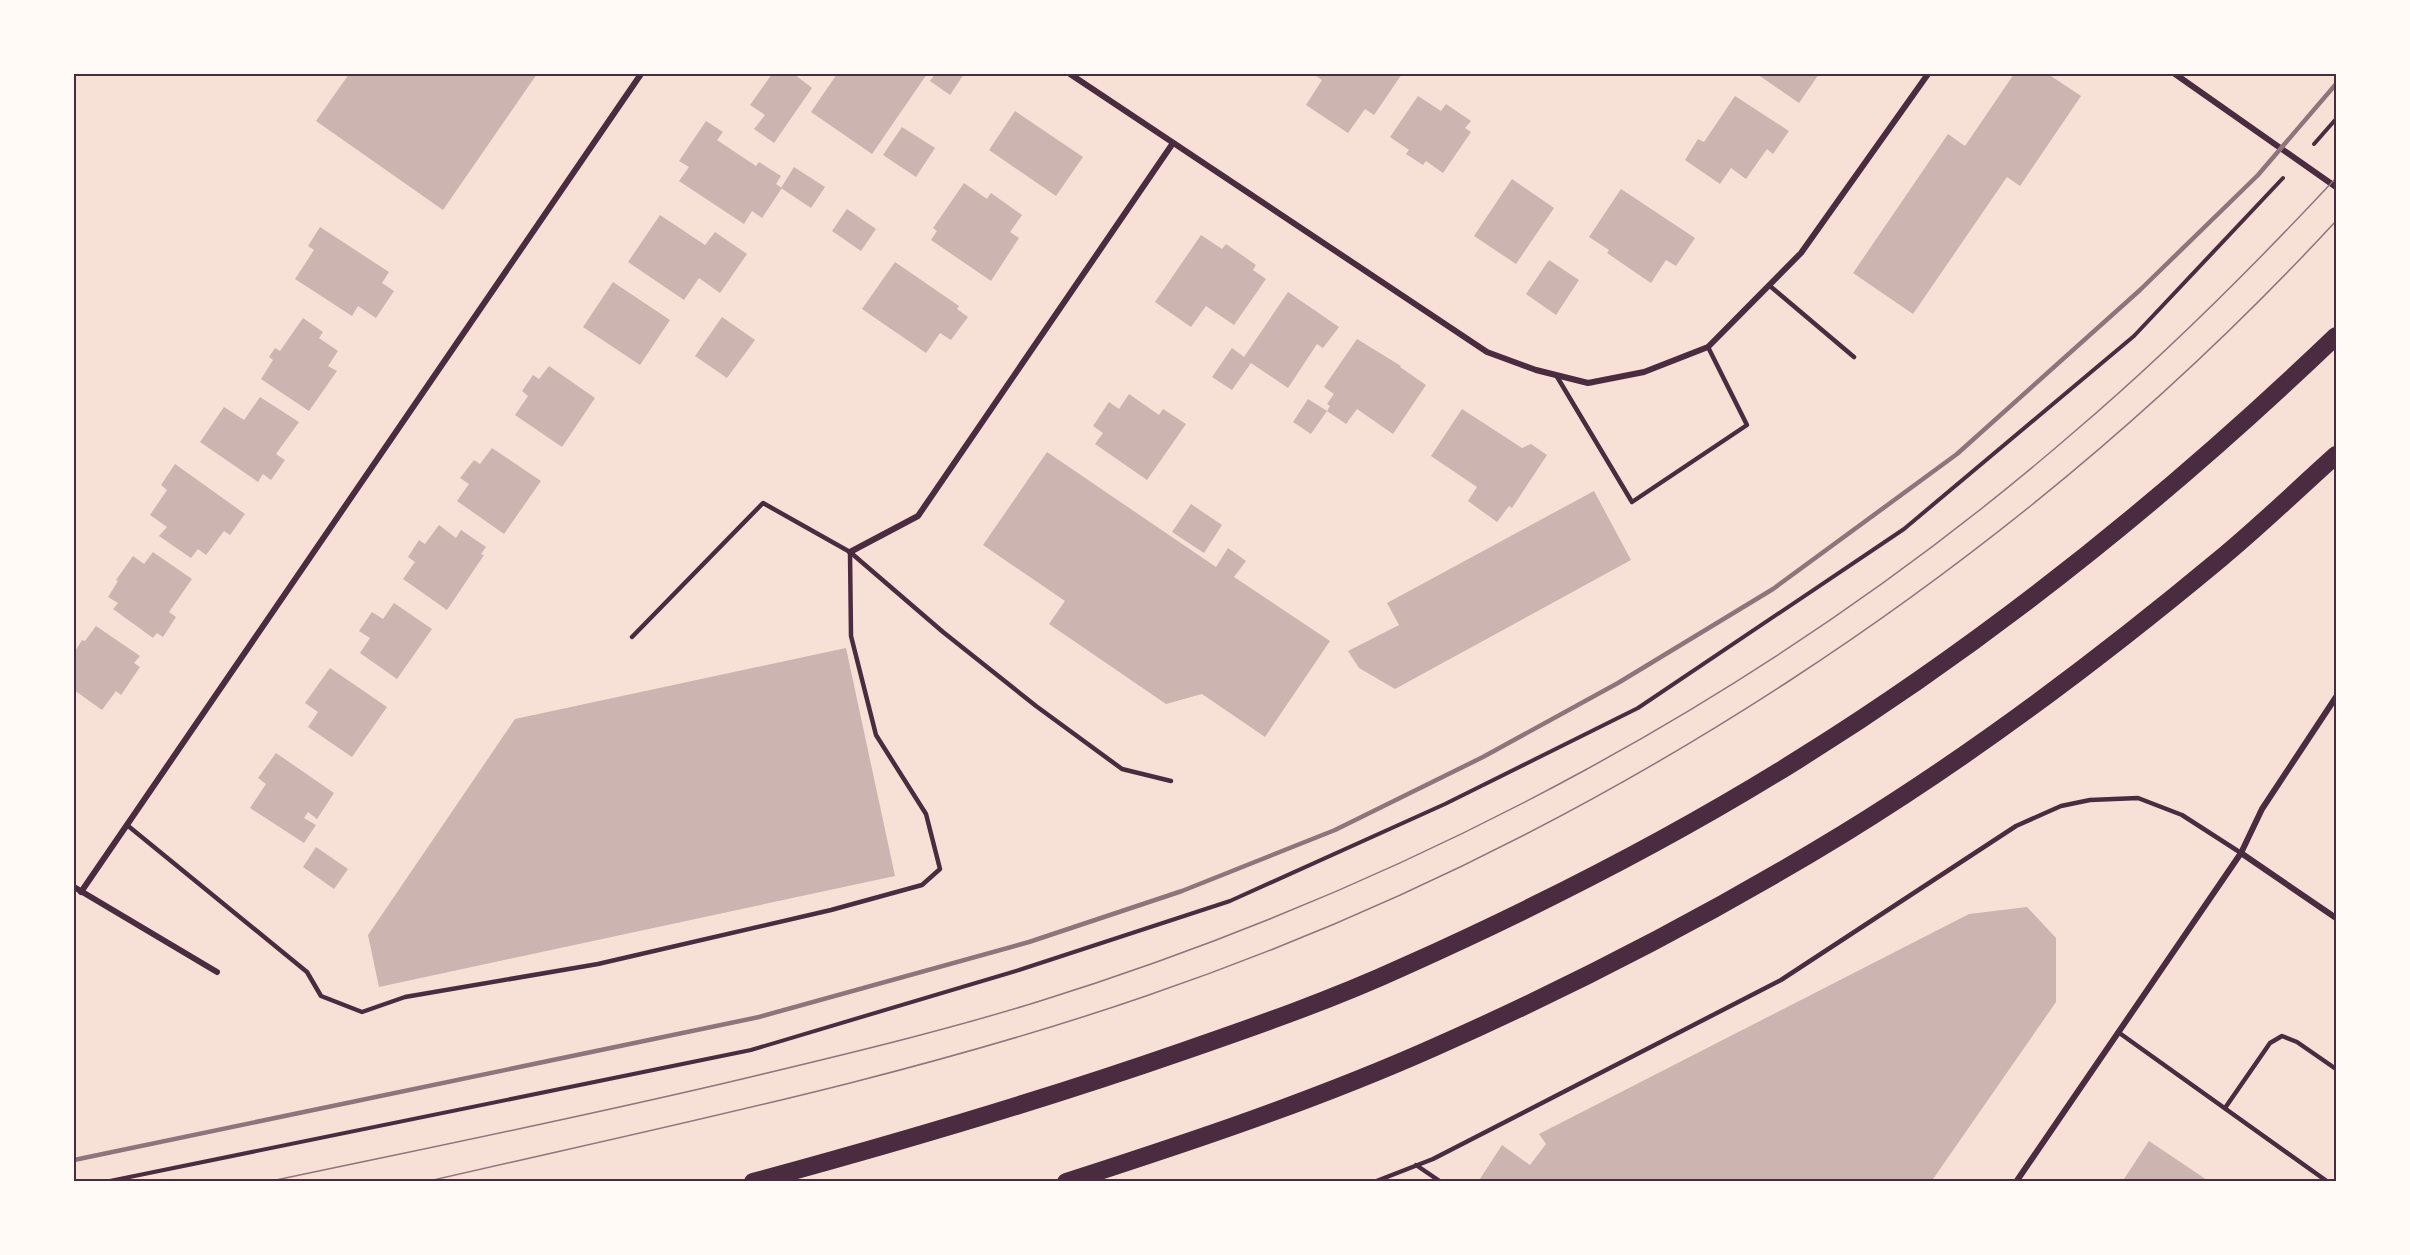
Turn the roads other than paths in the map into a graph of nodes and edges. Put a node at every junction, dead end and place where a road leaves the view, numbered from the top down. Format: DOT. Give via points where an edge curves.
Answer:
graph roads {
  1 [pos="641,74"];
  2 [pos="1070,74"];
  3 [pos="1928,74"];
  4 [pos="2175,74"];
  5 [pos="1173,143"];
  6 [pos="2337,187"];
  7 [pos="1770,286"];
  8 [pos="2337,336"];
  9 [pos="1708,347"];
  10 [pos="1854,357"];
  11 [pos="1556,375"];
  12 [pos="2337,455"];
  13 [pos="850,552"];
  14 [pos="632,637"];
  15 [pos="2337,697"];
  16 [pos="1171,781"];
  17 [pos="127,825"];
  18 [pos="2241,853"];
  19 [pos="74,887"];
  20 [pos="81,892"];
  21 [pos="2337,918"];
  22 [pos="217,972"];
  23 [pos="2118,1032"];
  24 [pos="2337,1069"];
  25 [pos="2225,1108"];
  26 [pos="1416,1165"];
  27 [pos="753,1182"];
  28 [pos="1066,1182"];
  29 [pos="1374,1182"];
  30 [pos="1441,1182"];
  31 [pos="2016,1182"];
  32 [pos="2328,1182"];
  1 -- 17 [label="street"];
  2 -- 5 [label="street"];
  3 -- 7 [label="street" via="1802,253"];
  4 -- 6 [label="street"];
  5 -- 11 [label="street" via="1487,351"];
  5 -- 13 [label="street" via="918,516"];
  7 -- 9 [label="street"];
  7 -- 10 [label="lane"];
  8 -- 27 [label="highway" via="2167,491 2049,585 1799,760 1671,834 1534,906 1399,969 1256,1026 972,1121"];
  9 -- 11 [label="street" via="1644,372 1588,383"];
  9 -- 11 [label="lane" via="1747,425 1632,502"];
  12 -- 28 [label="highway" via="2222,557 2101,654 2001,727 1844,833 1712,910 1572,983 1433,1048 1286,1107"];
  13 -- 14 [label="lane" via="763,503"];
  13 -- 16 [label="lane" via="1035,706 1122,769"];
  13 -- 17 [label="lane" via="851,636 876,735 926,814 940,869 922,885 622,958 405,997 362,1011 321,996 307,972"];
  15 -- 18 [label="street" via="2262,809"];
  17 -- 20 [label="street"];
  18 -- 21 [label="street"];
  18 -- 23 [label="street"];
  18 -- 26 [label="lane" via="2182,815 2138,798 2061,806 2016,826 1780,980"];
  19 -- 20 [label="street"];
  20 -- 22 [label="street"];
  23 -- 25 [label="lane"];
  23 -- 31 [label="street"];
  24 -- 25 [label="lane" via="2282,1036 2270,1043"];
  25 -- 32 [label="lane"];
  26 -- 29 [label="lane"];
  26 -- 30 [label="lane"];
}
